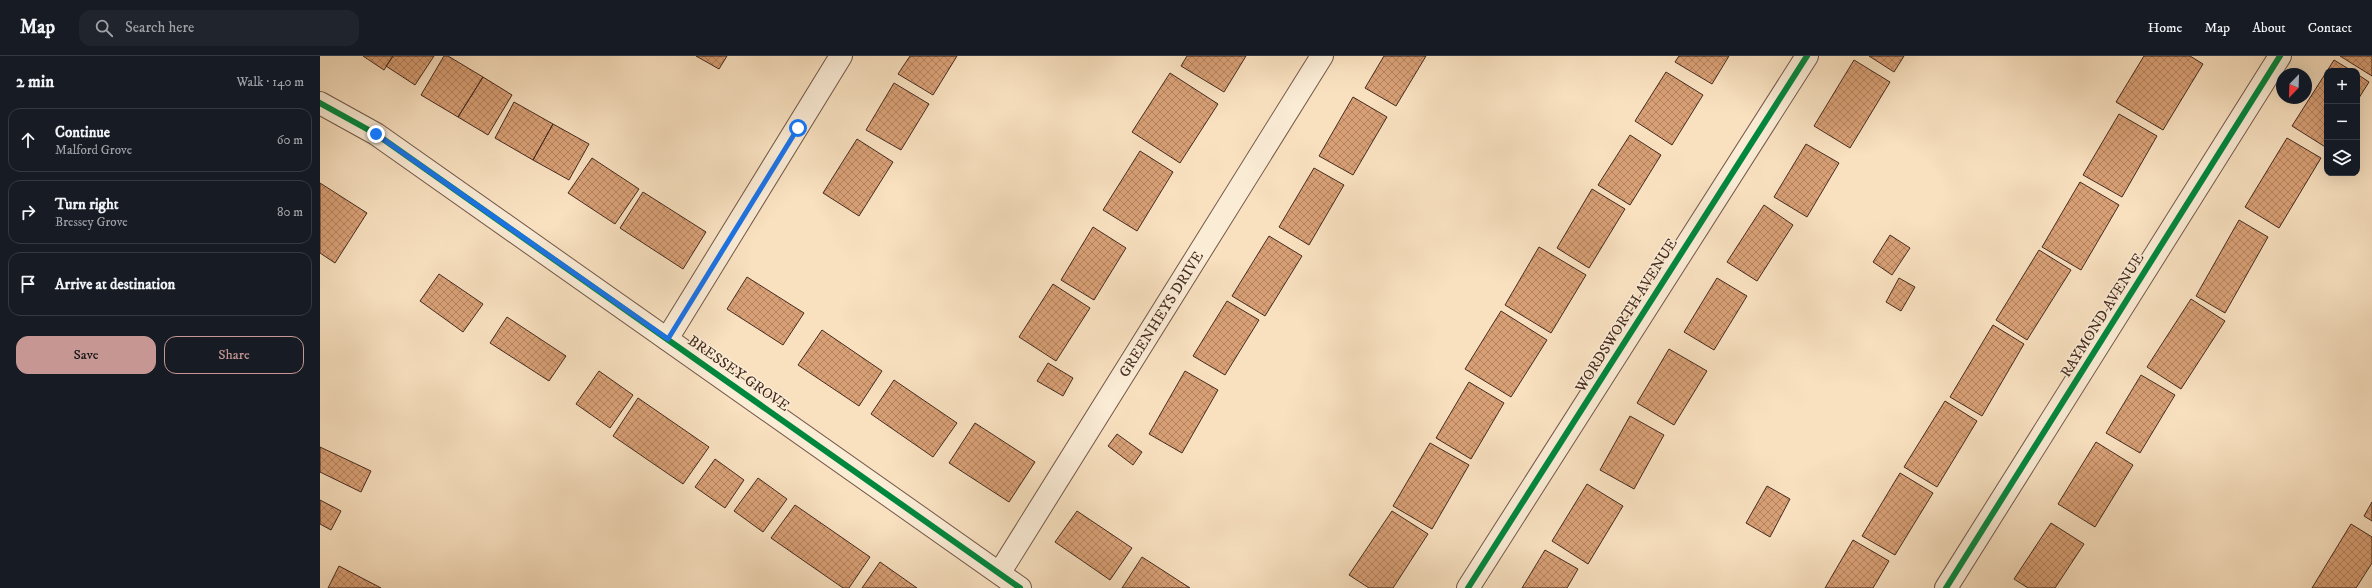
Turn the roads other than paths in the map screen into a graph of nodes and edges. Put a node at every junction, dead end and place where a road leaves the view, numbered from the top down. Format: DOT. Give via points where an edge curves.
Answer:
graph roads {
  1 [pos="842,56"];
  2 [pos="1322,56"];
  3 [pos="1807,56"];
  4 [pos="2280,56"];
  5 [pos="320,103"];
  6 [pos="668,339"];
  7 [pos="1000,572"];
  8 [pos="1020,588"];
  9 [pos="1468,588"];
  10 [pos="1946,588"];
  1 -- 6 [label="street"];
  2 -- 7 [label="street, GREENHEYS DRIVE"];
  3 -- 9 [label="street, WORDSWORTH AVENUE"];
  4 -- 10 [label="street, RAYMOND AVENUE"];
  5 -- 6 [label="street, BRESSEY GROVE" via="376,134"];
  6 -- 7 [label="street, BRESSEY GROVE"];
  7 -- 8 [label="street, BRESSEY GROVE"];
}
